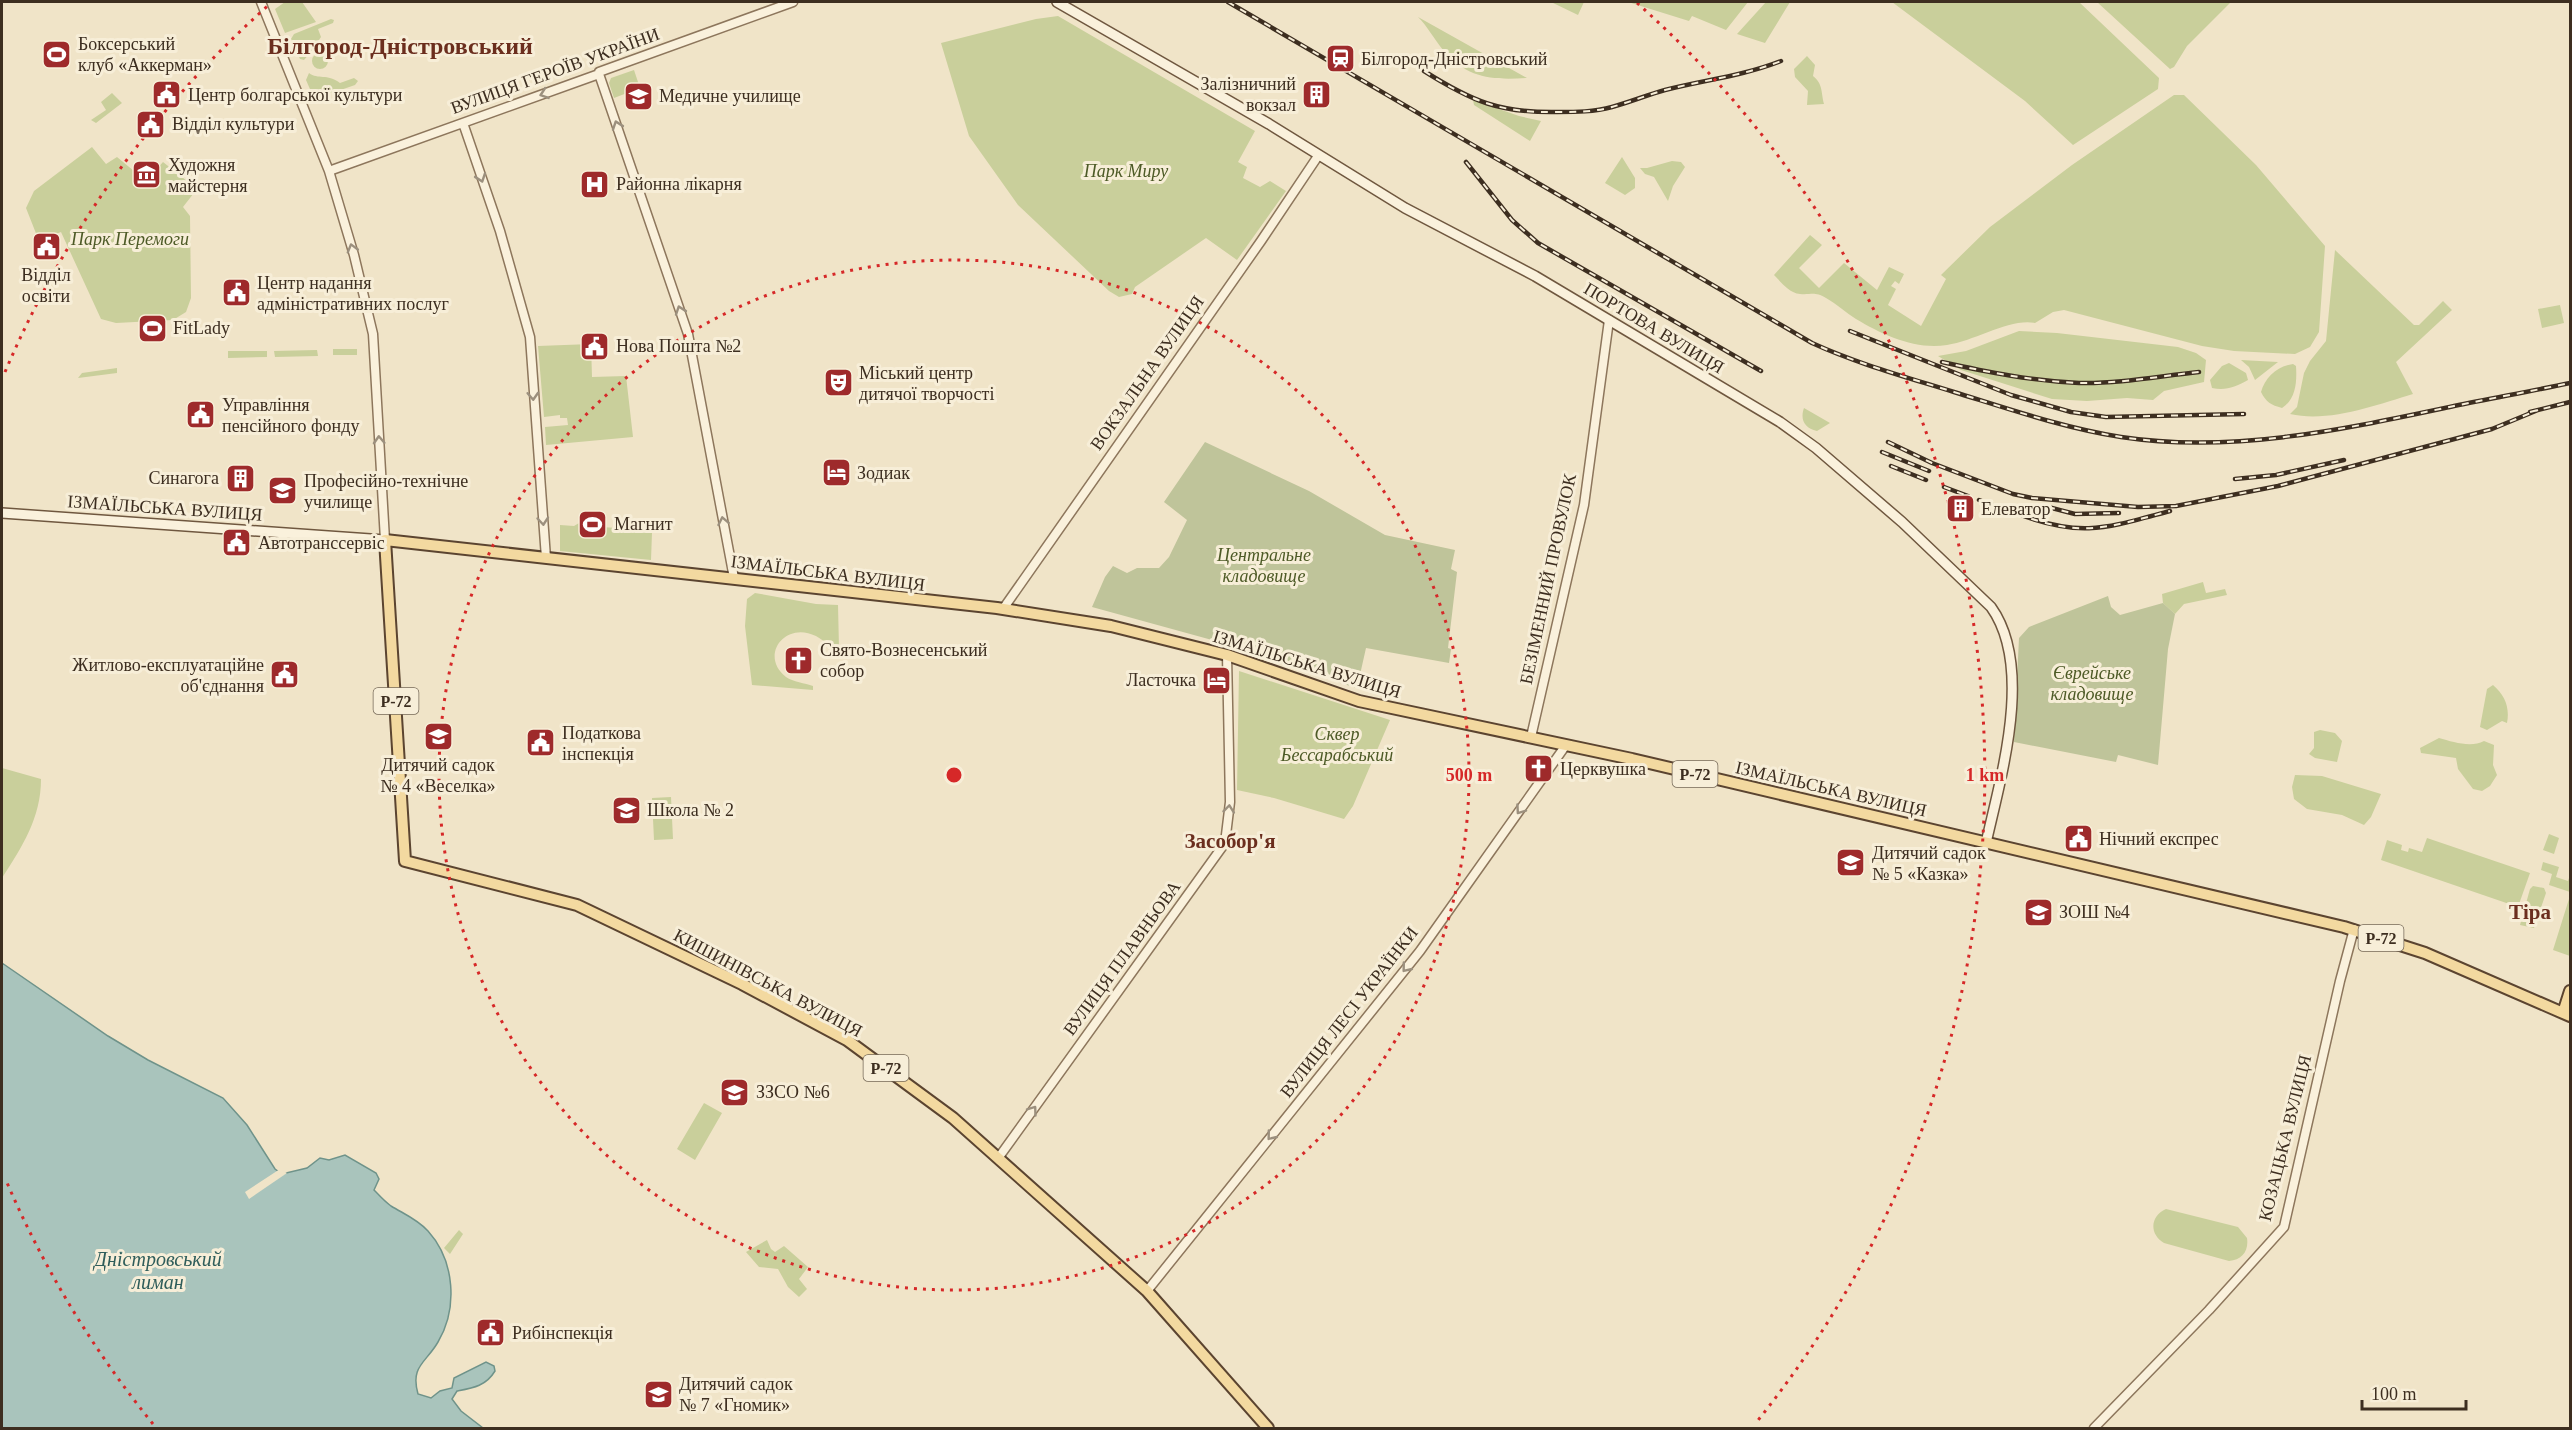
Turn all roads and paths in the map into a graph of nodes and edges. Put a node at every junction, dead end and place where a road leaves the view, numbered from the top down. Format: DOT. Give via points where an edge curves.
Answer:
graph roads {
  1 [pos="793,2"];
  2 [pos="1057,2"];
  3 [pos="262,4"];
  4 [pos="600,74"];
  5 [pos="462,123"];
  6 [pos="1318,156"];
  7 [pos="329,171"];
  8 [pos="1608,320"];
  9 [pos="2,513"];
  10 [pos="386,540"];
  11 [pos="546,558"];
  12 [pos="734,578"];
  13 [pos="1003,609"];
  14 [pos="1227,655"];
  15 [pos="1531,737"];
  16 [pos="1566,745"];
  17 [pos="1986,843"];
  18 [pos="2354,929"];
  19 [pos="2571,991"];
  20 [pos="2567,1015"];
  21 [pos="999,1157"];
  22 [pos="1146,1291"];
  23 [pos="1268,1428"];
  24 [pos="2094,1428"];
  1 -- 4 [label="street, ВУЛИЦЯ ГЕРОЇВ УКРАЇНИ"];
  2 -- 6 [label="main road, ПОРТОВА ВУЛИЦЯ"];
  3 -- 7 [label="street"];
  4 -- 5 [label="street, ВУЛИЦЯ ГЕРОЇВ УКРАЇНИ, one-way"];
  12 -- 4 [label="street, one-way" via="688,334"];
  5 -- 7 [label="street, ВУЛИЦЯ ГЕРОЇВ УКРАЇНИ"];
  5 -- 11 [label="street, one-way" via="500,231 530,337"];
  6 -- 8 [label="main road, ПОРТОВА ВУЛИЦЯ"];
  6 -- 13 [label="street, ВОКЗАЛЬНА ВУЛИЦЯ"];
  10 -- 7 [label="street, one-way" via="373,334"];
  8 -- 15 [label="street, БЕЗІМЕННИЙ ПРОВУЛОК" via="1584,505"];
  8 -- 17 [label="main road, ПОРТОВА ВУЛИЦЯ" via="1793,430 1902,522 1991,607 2006,636 2012,705 2010,732"];
  9 -- 10 [label="main road, ІЗМАЇЛЬСЬКА ВУЛИЦЯ"];
  10 -- 11 [label="main road, ІЗМАЇЛЬСЬКА ВУЛИЦЯ / Р-72"];
  10 -- 21 [label="main road, КИШИНІВСЬКА ВУЛИЦЯ / Р-72" via="405,861 577,905 742,984 847,1040"];
  11 -- 12 [label="main road, ІЗМАЇЛЬСЬКА ВУЛИЦЯ / Р-72"];
  12 -- 13 [label="main road, ІЗМАЇЛЬСЬКА ВУЛИЦЯ / Р-72"];
  13 -- 14 [label="main road, ІЗМАЇЛЬСЬКА ВУЛИЦЯ / Р-72" via="1111,626"];
  14 -- 15 [label="main road, ІЗМАЇЛЬСЬКА ВУЛИЦЯ / Р-72" via="1359,701"];
  21 -- 14 [label="street, ВУЛИЦЯ ПЛАВНЬОВА, one-way" via="1225,843 1230,802"];
  15 -- 16 [label="main road, ІЗМАЇЛЬСЬКА ВУЛИЦЯ / Р-72"];
  16 -- 17 [label="main road, ІЗМАЇЛЬСЬКА ВУЛИЦЯ / Р-72"];
  16 -- 22 [label="street, ВУЛИЦЯ ЛЕСІ УКРАЇНКИ, one-way" via="1420,951"];
  17 -- 18 [label="main road, ІЗМАЇЛЬСЬКА ВУЛИЦЯ / Р-72"];
  18 -- 20 [label="main road, ІЗМАЇЛЬСЬКА ВУЛИЦЯ / Р-72" via="2426,954"];
  18 -- 24 [label="street, КОЗАЦЬКА ВУЛИЦЯ" via="2284,1227"];
  19 -- 20 [label="main road"];
  21 -- 22 [label="main road, КИШИНІВСЬКА ВУЛИЦЯ / Р-72"];
  22 -- 23 [label="main road, КИШИНІВСЬКА ВУЛИЦЯ / Р-72"];
}
